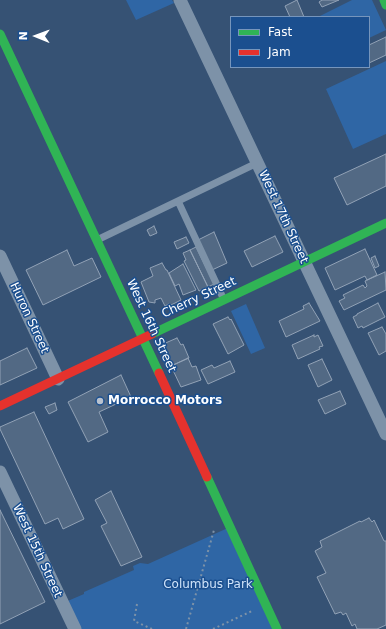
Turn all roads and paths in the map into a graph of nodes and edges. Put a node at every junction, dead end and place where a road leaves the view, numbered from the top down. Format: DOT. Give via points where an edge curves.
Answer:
graph roads {
  1 [pos="180,0"];
  2 [pos="384,0"];
  3 [pos="386,5"];
  4 [pos="0,34"];
  5 [pos="257,163"];
  6 [pos="178,202"];
  7 [pos="386,223"];
  8 [pos="97,240"];
  9 [pos="0,256"];
  10 [pos="304,262"];
  11 [pos="224,300"];
  12 [pos="143,338"];
  13 [pos="58,379"];
  14 [pos="0,406"];
  15 [pos="386,434"];
  16 [pos="0,472"];
  17 [pos="215,529"];
  18 [pos="137,604"];
  19 [pos="253,610"];
  20 [pos="75,629"];
  21 [pos="152,629"];
  22 [pos="186,629"];
  23 [pos="213,629"];
  24 [pos="277,629"];
  1 -- 5 [label="street, West 17th Street"];
  2 -- 3 [label="street"];
  4 -- 8 [label="street, West 16th Street"];
  5 -- 6 [label="lane"];
  5 -- 10 [label="street, West 17th Street"];
  6 -- 8 [label="lane"];
  6 -- 11 [label="lane"];
  7 -- 10 [label="street, Cherry Street"];
  8 -- 12 [label="street, West 16th Street"];
  9 -- 13 [label="street, Huron Street"];
  10 -- 11 [label="street, Cherry Street"];
  10 -- 15 [label="street, West 17th Street"];
  11 -- 12 [label="street, Cherry Street"];
  12 -- 13 [label="street, Cherry Street"];
  12 -- 24 [label="street, West 16th Street"];
  13 -- 14 [label="street, Cherry Street"];
  16 -- 20 [label="street, West 15th Street"];
  17 -- 22 [label="path"];
  18 -- 21 [label="path" via="134,621"];
  19 -- 23 [label="path"];
}
